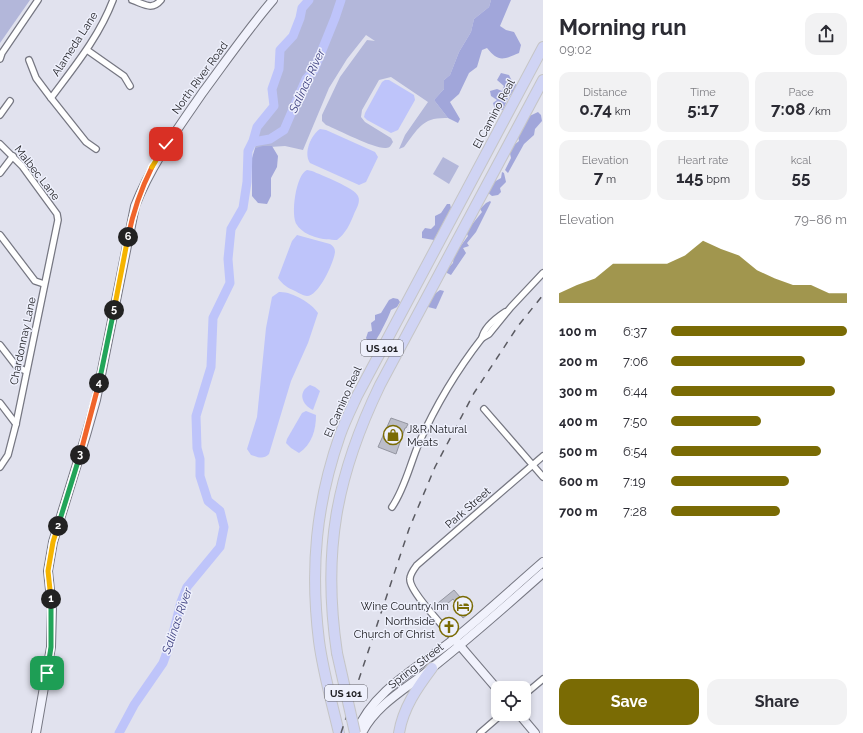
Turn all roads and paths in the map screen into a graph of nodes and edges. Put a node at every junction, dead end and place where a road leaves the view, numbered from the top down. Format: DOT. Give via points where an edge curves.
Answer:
graph roads {
  1 [pos="38,0"];
  2 [pos="113,0"];
  3 [pos="132,0"];
  4 [pos="161,0"];
  5 [pos="273,0"];
  6 [pos="543,47"];
  7 [pos="87,50"];
  8 [pos="1,53"];
  9 [pos="0,59"];
  10 [pos="29,60"];
  11 [pos="543,80"];
  12 [pos="130,86"];
  13 [pos="51,98"];
  14 [pos="10,101"];
  15 [pos="0,115"];
  16 [pos="0,144"];
  17 [pos="96,149"];
  18 [pos="13,156"];
  19 [pos="0,173"];
  20 [pos="58,216"];
  21 [pos="0,235"];
  22 [pos="543,273"];
  23 [pos="44,284"];
  24 [pos="0,345"];
  25 [pos="26,371"];
  26 [pos="0,403"];
  27 [pos="484,409"];
  28 [pos="16,424"];
  29 [pos="0,456"];
  30 [pos="543,456"];
  31 [pos="6,460"];
  32 [pos="533,465"];
  33 [pos="0,467"];
  34 [pos="543,477"];
  35 [pos="392,507"];
  36 [pos="543,562"];
  37 [pos="543,573"];
  38 [pos="457,642"];
  39 [pos="432,668"];
  40 [pos="543,679"];
  41 [pos="491,682"];
  42 [pos="531,689"];
  43 [pos="494,721"];
  44 [pos="525,721"];
  45 [pos="36,733"];
  46 [pos="338,733"];
  47 [pos="355,733"];
  48 [pos="362,733"];
  49 [pos="399,733"];
  50 [pos="480,733"];
  51 [pos="535,733"];
  1 -- 8 [label="street"];
  2 -- 7 [label="street, Alameda Lane"];
  3 -- 4 [label="street" via="149,7 155,6"];
  5 -- 45 [label="main road, North River Road" via="166,144 144,183 135,206 96,400 53,542 48,571 52,609 51,647"];
  6 -- 46 [label="highway, El Camino Real / US 101" via="389,334 340,434 328,475 314,556 319,642"];
  7 -- 12 [label="street" via="124,76"];
  7 -- 13 [label="street, Alameda Lane"];
  8 -- 9 [label="street"];
  10 -- 13 [label="street" via="36,78"];
  11 -- 47 [label="highway, US 101, bridge" via="380,384 364,417 342,479 334,524 331,589 337,653"];
  13 -- 17 [label="street" via="81,137"];
  14 -- 15 [label="street"];
  16 -- 18 [label="street, Malbec Lane"];
  18 -- 19 [label="street"];
  18 -- 20 [label="street, Malbec Lane"];
  20 -- 23 [label="street, Chardonnay Lane"];
  21 -- 23 [label="street" via="35,281"];
  22 -- 35 [label="street" via="489,334 482,338 449,385 427,426 400,496"];
  23 -- 25 [label="street, Chardonnay Lane"];
  24 -- 25 [label="street" via="16,367"];
  25 -- 28 [label="street, Chardonnay Lane"];
  26 -- 28 [label="street"];
  27 -- 32 [label="street"];
  28 -- 31 [label="street, Chardonnay Lane"];
  29 -- 31 [label="street"];
  30 -- 32 [label="street, Park Street"];
  31 -- 33 [label="street, Chardonnay Lane"];
  32 -- 34 [label="street"];
  32 -- 38 [label="street, Park Street" via="417,565 410,578 412,589"];
  36 -- 38 [label="main road, Spring Street"];
  37 -- 38 [label="main road, Spring Street"];
  38 -- 39 [label="main road, Spring Street"];
  38 -- 41 [label="main road"];
  38 -- 47 [label="main road, Spring Street" via="388,689 366,713"];
  39 -- 48 [label="main road, Spring Street" via="383,707 365,726"];
  39 -- 49 [label="highway" via="405,710"];
  40 -- 42 [label="street"];
  43 -- 50 [label="street"];
  44 -- 51 [label="main road"];
}
